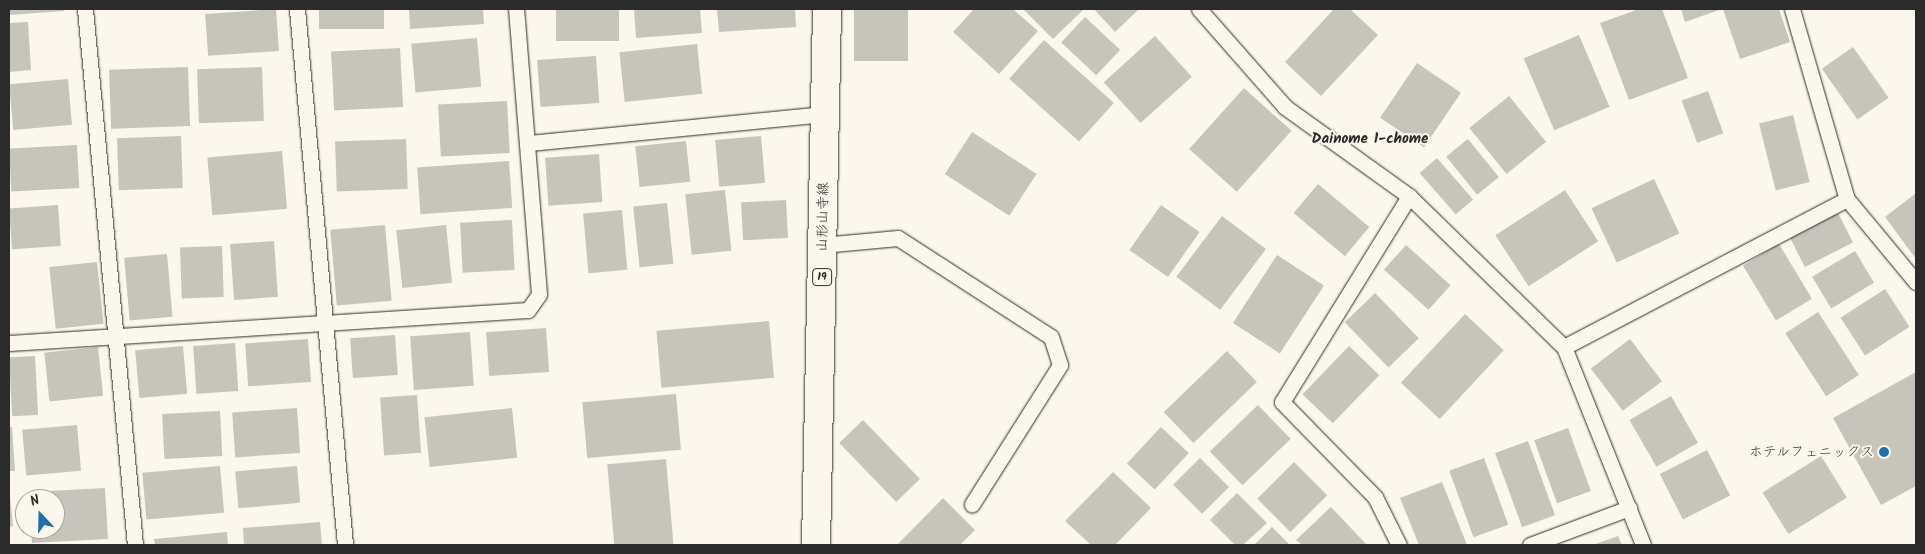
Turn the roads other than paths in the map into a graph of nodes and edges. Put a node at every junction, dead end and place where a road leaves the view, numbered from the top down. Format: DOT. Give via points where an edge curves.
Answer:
graph roads {
  1 [pos="85,9"];
  2 [pos="297,9"];
  3 [pos="516,9"];
  4 [pos="827,9"];
  5 [pos="1216,9"];
  6 [pos="1792,9"];
  7 [pos="1199,10"];
  8 [pos="825,114"];
  9 [pos="529,143"];
  10 [pos="1409,196"];
  11 [pos="1847,198"];
  12 [pos="822,245"];
  13 [pos="1916,282"];
  14 [pos="325,325"];
  15 [pos="117,337"];
  16 [pos="9,343"];
  17 [pos="1564,348"];
  18 [pos="972,504"];
  19 [pos="1629,508"];
  20 [pos="135,545"];
  21 [pos="346,545"];
  22 [pos="816,545"];
  23 [pos="1399,545"];
  24 [pos="1530,545"];
  25 [pos="1643,545"];
  1 -- 15 [label="lane"];
  2 -- 14 [label="lane"];
  3 -- 9 [label="lane"];
  4 -- 8 [label="main road, 山形山寺線 / 19"];
  5 -- 7 [label="lane"];
  6 -- 11 [label="lane"];
  7 -- 10 [label="lane" via="1284,106"];
  8 -- 9 [label="lane"];
  8 -- 12 [label="main road, 山形山寺線 / 19"];
  9 -- 14 [label="lane" via="539,294 528,310"];
  10 -- 17 [label="lane"];
  10 -- 23 [label="lane" via="1282,402 1376,497"];
  11 -- 13 [label="lane"];
  11 -- 17 [label="lane"];
  12 -- 18 [label="lane" via="898,238 1051,337 1060,365"];
  12 -- 22 [label="main road, 山形山寺線 / 19"];
  14 -- 15 [label="lane"];
  14 -- 21 [label="lane"];
  15 -- 16 [label="lane"];
  15 -- 20 [label="lane"];
  17 -- 19 [label="lane"];
  19 -- 24 [label="lane"];
  19 -- 25 [label="lane"];
}
